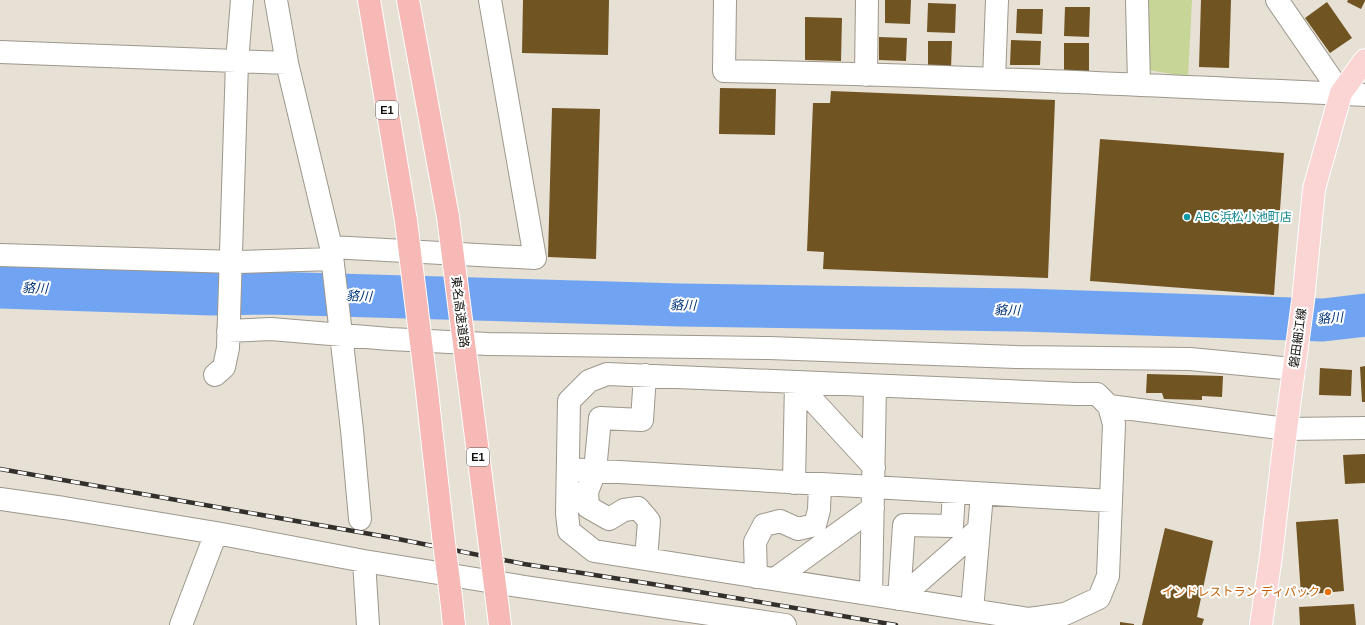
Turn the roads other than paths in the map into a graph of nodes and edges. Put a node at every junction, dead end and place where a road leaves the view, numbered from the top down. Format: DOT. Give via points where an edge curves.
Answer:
graph roads {
  1 [pos="242,0"];
  2 [pos="276,0"];
  3 [pos="369,0"];
  4 [pos="408,0"];
  5 [pos="490,0"];
  6 [pos="725,0"];
  7 [pos="867,0"];
  8 [pos="997,0"];
  9 [pos="1137,0"];
  10 [pos="1277,0"];
  11 [pos="0,52"];
  12 [pos="1365,60"];
  13 [pos="237,62"];
  14 [pos="287,63"];
  15 [pos="866,75"];
  16 [pos="994,79"];
  17 [pos="1139,84"];
  18 [pos="1341,93"];
  19 [pos="1365,94"];
  20 [pos="0,256"];
  21 [pos="332,256"];
  22 [pos="230,262"];
  23 [pos="228,326"];
  24 [pos="341,334"];
  25 [pos="1295,361"];
  26 [pos="215,375"];
  27 [pos="645,375"];
  28 [pos="796,382"];
  29 [pos="875,386"];
  30 [pos="1109,406"];
  31 [pos="1365,428"];
  32 [pos="1286,429"];
  33 [pos="568,469"];
  34 [pos="595,471"];
  35 [pos="794,483"];
  36 [pos="820,484"];
  37 [pos="873,488"];
  38 [pos="954,492"];
  39 [pos="982,494"];
  40 [pos="0,499"];
  41 [pos="1111,501"];
  42 [pos="360,519"];
  43 [pos="979,528"];
  44 [pos="216,533"];
  45 [pos="646,560"];
  46 [pos="364,561"];
  47 [pos="766,578"];
  48 [pos="871,594"];
  49 [pos="899,599"];
  50 [pos="972,610"];
  51 [pos="181,625"];
  52 [pos="368,625"];
  53 [pos="454,625"];
  54 [pos="500,625"];
  55 [pos="784,625"];
  56 [pos="1261,625"];
  1 -- 13 [label="street"];
  2 -- 14 [label="street"];
  3 -- 53 [label="highway, E1, bridge" via="406,221"];
  4 -- 54 [label="highway, 東名高速道路 / E1, bridge" via="448,217"];
  5 -- 21 [label="street" via="535,258"];
  6 -- 15 [label="street" via="724,71"];
  7 -- 15 [label="street"];
  8 -- 16 [label="street"];
  9 -- 17 [label="street"];
  10 -- 18 [label="street"];
  11 -- 13 [label="street"];
  12 -- 18 [label="main road, 磐田細江線"];
  13 -- 14 [label="street"];
  13 -- 22 [label="street"];
  14 -- 21 [label="street"];
  15 -- 16 [label="street"];
  16 -- 17 [label="street"];
  17 -- 18 [label="street"];
  18 -- 19 [label="street"];
  18 -- 25 [label="main road, 磐田細江線" via="1314,189"];
  20 -- 22 [label="street"];
  21 -- 22 [label="street"];
  21 -- 24 [label="street"];
  22 -- 23 [label="street"];
  23 -- 24 [label="street"];
  23 -- 26 [label="street" via="226,362"];
  24 -- 25 [label="street" via="488,344"];
  24 -- 42 [label="street"];
  25 -- 32 [label="main road, 磐田細江線"];
  27 -- 28 [label="street"];
  27 -- 33 [label="street" via="607,374 589,381 569,401"];
  27 -- 34 [label="street" via="642,420 600,418"];
  28 -- 29 [label="street"];
  28 -- 35 [label="street"];
  28 -- 37 [label="street"];
  29 -- 30 [label="street" via="1097,394"];
  29 -- 37 [label="street"];
  30 -- 32 [label="street"];
  30 -- 41 [label="street" via="1114,424"];
  31 -- 32 [label="street"];
  32 -- 56 [label="main road, 磐田細江線"];
  33 -- 34 [label="street"];
  33 -- 45 [label="street" via="569,531 594,551"];
  34 -- 35 [label="street"];
  34 -- 45 [label="street" via="587,492 588,506 609,519 624,510 638,508 649,521"];
  35 -- 36 [label="street"];
  36 -- 37 [label="street"];
  36 -- 47 [label="street" via="819,510 815,525 798,529 780,521 764,525 755,542"];
  37 -- 38 [label="street"];
  37 -- 47 [label="street"];
  37 -- 48 [label="street"];
  38 -- 39 [label="street"];
  38 -- 49 [label="street" via="952,526 904,525"];
  39 -- 41 [label="street"];
  39 -- 43 [label="street"];
  40 -- 44 [label="street"];
  41 -- 50 [label="street" via="1108,576 1099,598 1065,614 1029,619"];
  43 -- 49 [label="street"];
  43 -- 50 [label="street"];
  44 -- 46 [label="street"];
  44 -- 51 [label="street"];
  45 -- 47 [label="street"];
  46 -- 52 [label="street"];
  46 -- 55 [label="street"];
  47 -- 48 [label="street"];
  48 -- 49 [label="street"];
  49 -- 50 [label="street"];
}
